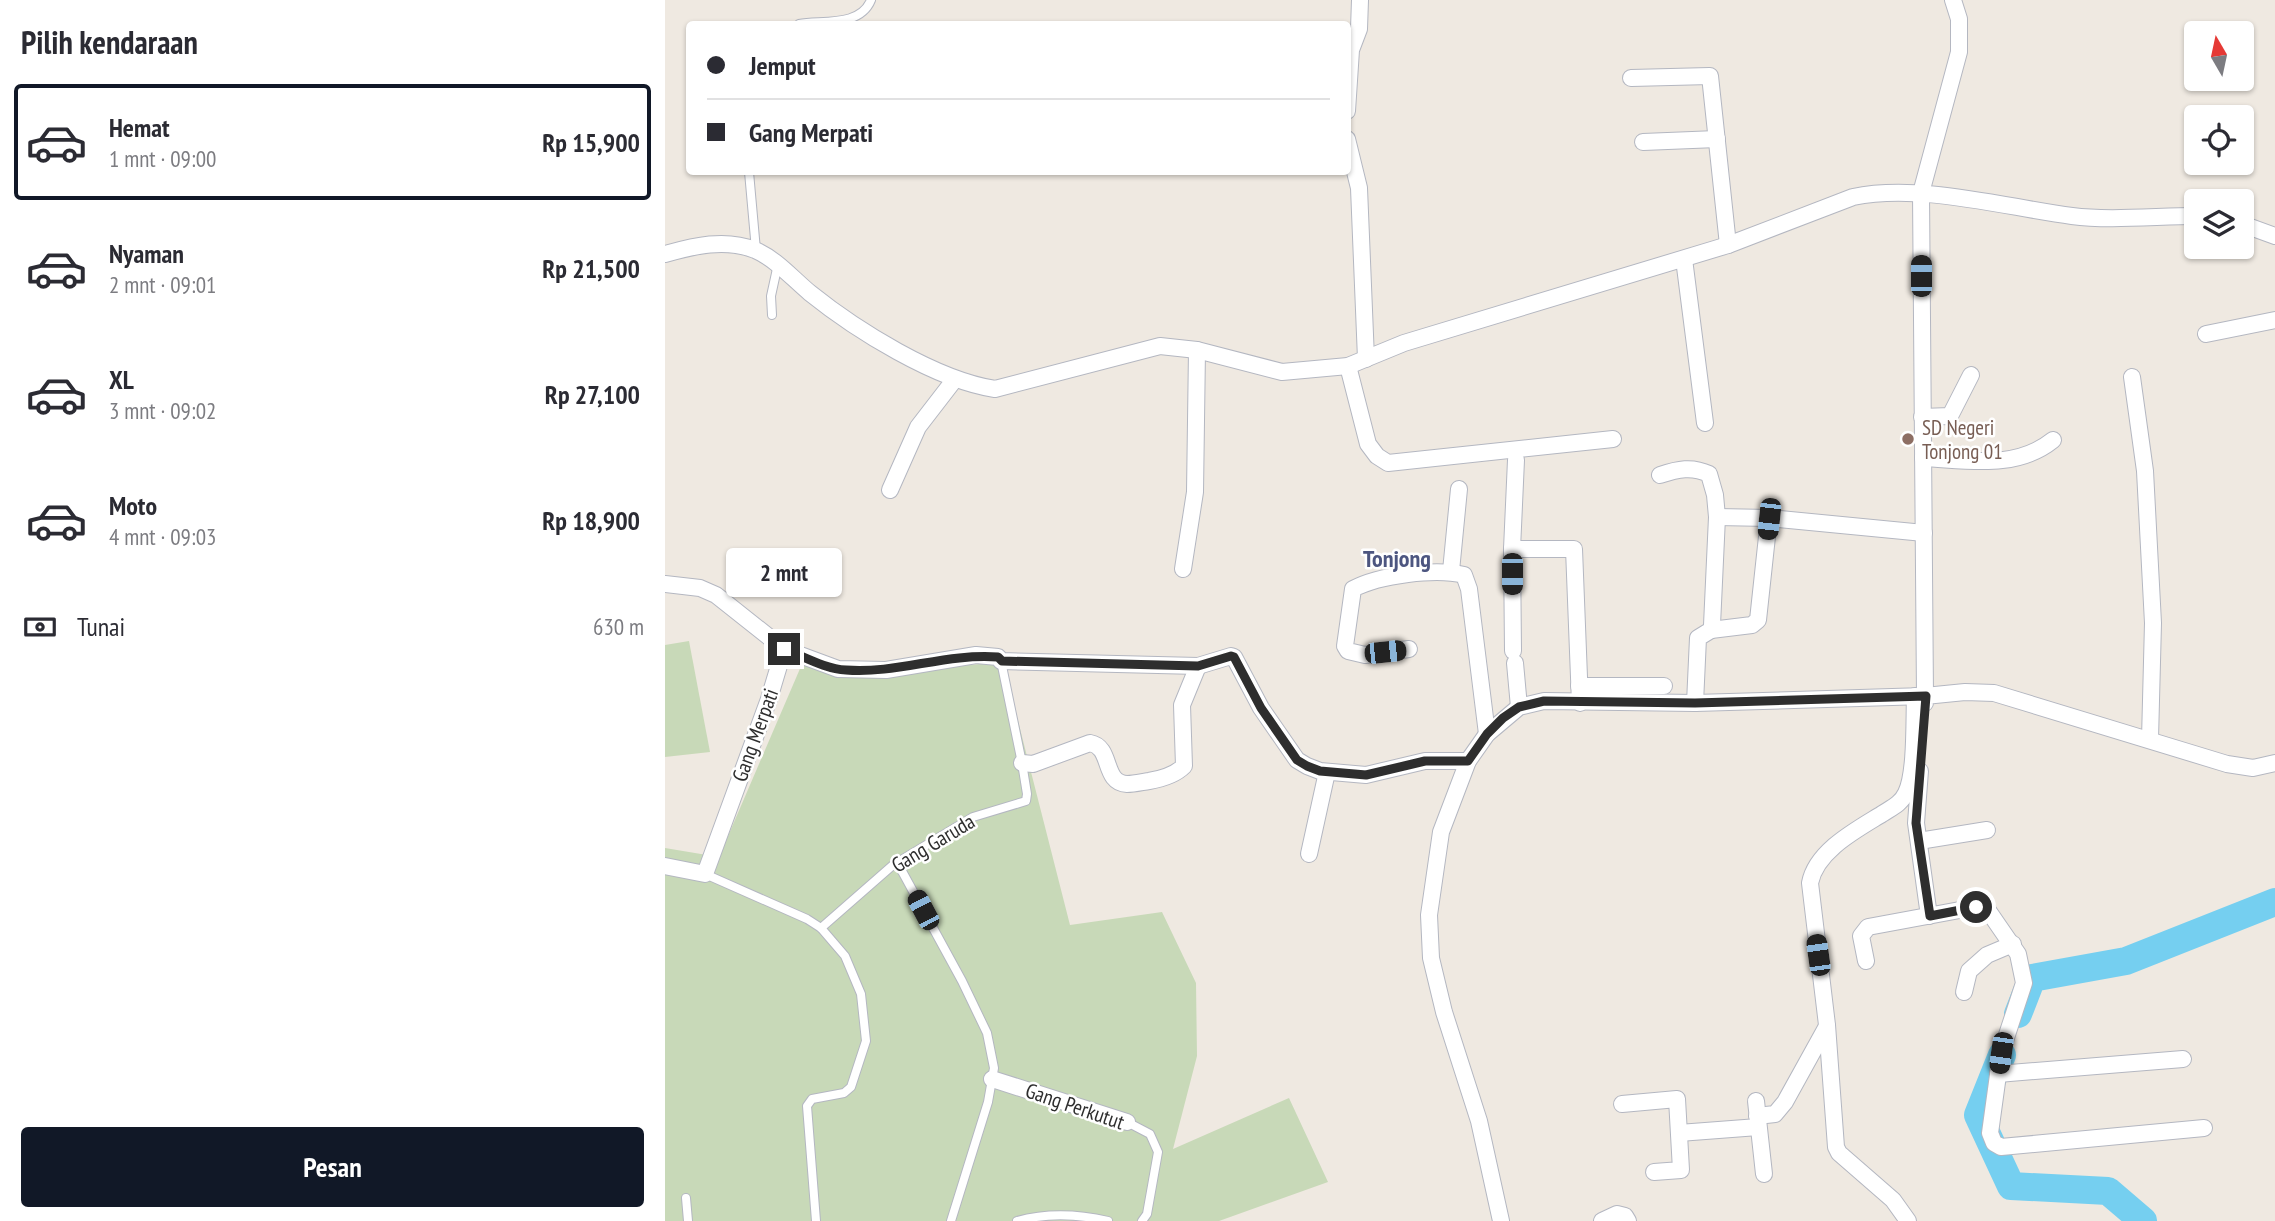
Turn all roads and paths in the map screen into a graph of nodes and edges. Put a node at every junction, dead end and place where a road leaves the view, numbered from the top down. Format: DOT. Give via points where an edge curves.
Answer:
graph roads {
  1 [pos="871,0"];
  2 [pos="1360,0"];
  3 [pos="1954,0"];
  4 [pos="832,21"];
  5 [pos="1351,50"];
  6 [pos="1630,78"];
  7 [pos="1717,139"];
  8 [pos="1643,142"];
  9 [pos="1351,155"];
  10 [pos="750,175"];
  11 [pos="1921,193"];
  12 [pos="2184,216"];
  13 [pos="2254,228"];
  14 [pos="2275,236"];
  15 [pos="1728,245"];
  16 [pos="756,250"];
  17 [pos="665,254"];
  18 [pos="1684,259"];
  19 [pos="778,264"];
  20 [pos="772,315"];
  21 [pos="2275,320"];
  22 [pos="2206,334"];
  23 [pos="1197,350"];
  24 [pos="1366,359"];
  25 [pos="1348,366"];
  26 [pos="1971,375"];
  27 [pos="2132,377"];
  28 [pos="955,379"];
  29 [pos="1922,417"];
  30 [pos="1705,423"];
  31 [pos="1613,439"];
  32 [pos="2053,440"];
  33 [pos="1923,458"];
  34 [pos="1516,460"];
  35 [pos="1660,475"];
  36 [pos="1459,489"];
  37 [pos="890,490"];
  38 [pos="1717,517"];
  39 [pos="1769,519"];
  40 [pos="1924,533"];
  41 [pos="1512,549"];
  42 [pos="1183,569"];
  43 [pos="1451,571"];
  44 [pos="665,584"];
  45 [pos="1711,629"];
  46 [pos="784,649"];
  47 [pos="1409,649"];
  48 [pos="1002,661"];
  49 [pos="1198,666"];
  50 [pos="1664,685"];
  51 [pos="1579,686"];
  52 [pos="1920,696"];
  53 [pos="1580,703"];
  54 [pos="1695,703"];
  55 [pos="1519,707"];
  56 [pos="1487,734"];
  57 [pos="2150,739"];
  58 [pos="1468,761"];
  59 [pos="1022,763"];
  60 [pos="2275,764"];
  61 [pos="1327,772"];
  62 [pos="1987,830"];
  63 [pos="1919,841"];
  64 [pos="1309,854"];
  65 [pos="897,862"];
  66 [pos="665,866"];
  67 [pos="705,874"];
  68 [pos="1930,916"];
  69 [pos="821,928"];
  70 [pos="2016,949"];
  71 [pos="1866,961"];
  72 [pos="1964,992"];
  73 [pos="1827,1025"];
  74 [pos="2183,1059"];
  75 [pos="1998,1074"];
  76 [pos="992,1079"];
  77 [pos="1622,1104"];
  78 [pos="1757,1114"];
  79 [pos="1127,1122"];
  80 [pos="2204,1128"];
  81 [pos="1679,1133"];
  82 [pos="1654,1172"];
  83 [pos="1763,1174"];
  84 [pos="686,1198"];
  85 [pos="688,1221"];
  86 [pos="816,1221"];
  87 [pos="951,1221"];
  88 [pos="1017,1221"];
  89 [pos="1108,1221"];
  90 [pos="1142,1221"];
  91 [pos="1501,1221"];
  92 [pos="1602,1221"];
  93 [pos="1628,1221"];
  94 [pos="1908,1221"];
  1 -- 4 [label="lane" via="854,19"];
  2 -- 5 [label="street" via="1359,29"];
  3 -- 11 [label="street" via="1959,52"];
  6 -- 7 [label="street" via="1710,76"];
  7 -- 8 [label="street"];
  7 -- 15 [label="street"];
  9 -- 24 [label="street" via="1359,188"];
  10 -- 16 [label="lane"];
  11 -- 12 [label="street" via="2076,216"];
  11 -- 15 [label="street" via="1889,191 1853,197"];
  11 -- 29 [label="street"];
  13 -- 14 [label="street"];
  15 -- 18 [label="street"];
  16 -- 17 [label="street" via="722,243"];
  16 -- 19 [label="street"];
  18 -- 24 [label="street" via="1404,343"];
  18 -- 30 [label="street"];
  19 -- 20 [label="lane"];
  19 -- 28 [label="street" via="811,294 864,330"];
  21 -- 22 [label="street"];
  23 -- 25 [label="street" via="1282,372"];
  23 -- 28 [label="street" via="1144,348 995,389"];
  23 -- 42 [label="street" via="1195,492"];
  24 -- 25 [label="street"];
  25 -- 31 [label="street" via="1368,444 1388,463"];
  26 -- 29 [label="street" via="1950,416"];
  27 -- 57 [label="street" via="2145,471 2153,623"];
  28 -- 37 [label="street" via="918,427"];
  29 -- 33 [label="street"];
  32 -- 33 [label="street" via="2039,451 1994,462"];
  33 -- 40 [label="street"];
  34 -- 41 [label="street"];
  35 -- 38 [label="street" via="1680,468 1709,474"];
  36 -- 43 [label="street"];
  38 -- 39 [label="street"];
  38 -- 45 [label="street"];
  39 -- 40 [label="street"];
  39 -- 45 [label="street" via="1758,620 1752,625"];
  40 -- 52 [label="street"];
  41 -- 51 [label="street" via="1574,549"];
  41 -- 55 [label="street"];
  43 -- 47 [label="street" via="1394,577 1353,589 1348,651 1365,655"];
  43 -- 56 [label="street" via="1464,575 1469,589"];
  44 -- 46 [label="street" via="716,595"];
  45 -- 54 [label="street" via="1698,638"];
  46 -- 48 [label="street" via="846,670 886,670 976,656"];
  46 -- 67 [label="street, Gang Merpati"];
  48 -- 49 [label="street"];
  48 -- 59 [label="lane, Gang Garuda"];
  49 -- 59 [label="street" via="1182,705 1184,763 1173,774 1124,784 1109,771 1103,749 1090,743 1033,764"];
  49 -- 61 [label="street" via="1234,657 1261,708 1297,760"];
  50 -- 51 [label="street"];
  51 -- 53 [label="street"];
  52 -- 54 [label="street"];
  52 -- 57 [label="street" via="1994,693"];
  52 -- 63 [label="street"];
  52 -- 73 [label="street" via="1907,791 1896,806 1828,851 1812,873"];
  53 -- 54 [label="street"];
  53 -- 55 [label="street" via="1544,701"];
  55 -- 56 [label="street"];
  56 -- 58 [label="street"];
  57 -- 60 [label="street" via="2227,764 2253,768"];
  58 -- 61 [label="street" via="1425,761 1366,775"];
  58 -- 91 [label="street" via="1441,832 1429,915 1431,958 1479,1121"];
  59 -- 65 [label="lane, Gang Garuda" via="1026,801 973,817"];
  61 -- 64 [label="street"];
  62 -- 63 [label="street"];
  63 -- 68 [label="street"];
  65 -- 69 [label="lane, Gang Garuda"];
  65 -- 76 [label="lane" via="987,1033"];
  66 -- 67 [label="street"];
  67 -- 69 [label="lane"];
  68 -- 70 [label="street" via="1987,909"];
  68 -- 71 [label="street" via="1868,927 1861,936"];
  69 -- 86 [label="lane" via="845,956 856,981 866,1041 851,1087 844,1093 812,1099 807,1106"];
  70 -- 72 [label="street" via="1987,955 1969,971"];
  70 -- 75 [label="street" via="2024,983"];
  73 -- 78 [label="street" via="1785,1102 1775,1114"];
  73 -- 94 [label="street" via="1836,1147 1893,1200"];
  74 -- 75 [label="street"];
  75 -- 80 [label="street" via="1990,1133 2001,1147"];
  76 -- 79 [label="street, Gang Perkutut"];
  76 -- 87 [label="lane"];
  77 -- 81 [label="street" via="1677,1099"];
  78 -- 81 [label="street"];
  78 -- 83 [label="street"];
  79 -- 90 [label="lane, Gang Perkutut" via="1150,1134 1159,1152"];
  81 -- 82 [label="street" via="1681,1170"];
  84 -- 85 [label="lane"];
  88 -- 89 [label="lane" via="1082,1215"];
  92 -- 93 [label="street" via="1617,1214"];
}
